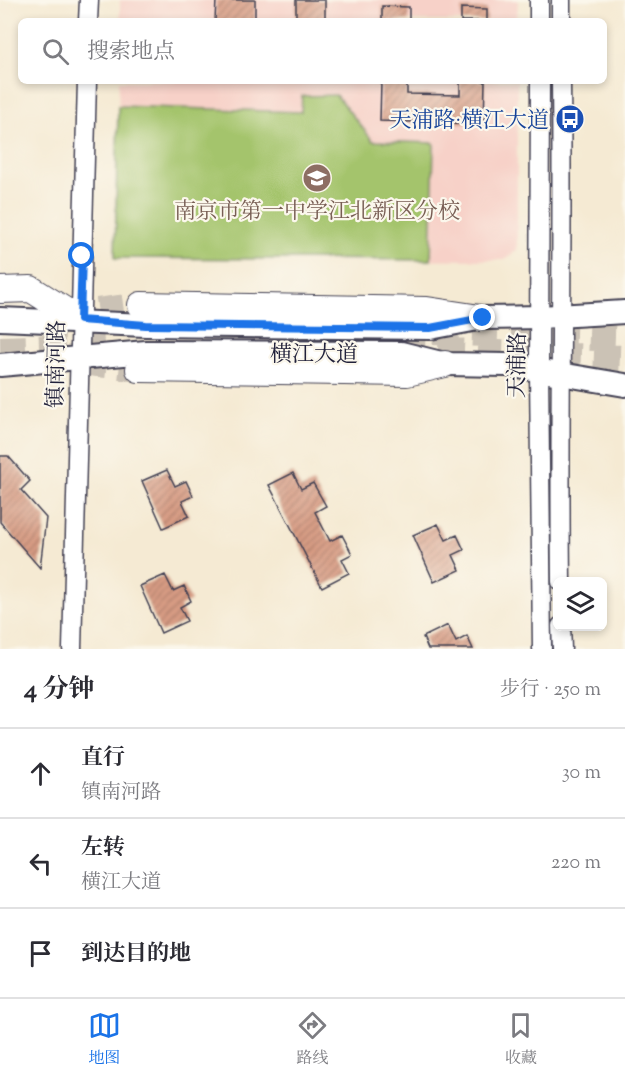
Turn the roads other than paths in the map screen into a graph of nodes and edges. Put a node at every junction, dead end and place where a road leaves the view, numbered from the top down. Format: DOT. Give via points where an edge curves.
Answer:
graph roads {
  1 [pos="89,0"];
  2 [pos="539,0"];
  3 [pos="561,0"];
  4 [pos="88,18"];
  5 [pos="539,18"];
  6 [pos="561,18"];
  7 [pos="87,84"];
  8 [pos="540,84"];
  9 [pos="561,84"];
  10 [pos="0,290"];
  11 [pos="141,305"];
  12 [pos="625,312"];
  13 [pos="551,316"];
  14 [pos="480,318"];
  15 [pos="0,319"];
  16 [pos="80,320"];
  17 [pos="79,359"];
  18 [pos="445,364"];
  19 [pos="0,365"];
  20 [pos="139,369"];
  21 [pos="539,371"];
  22 [pos="562,375"];
  23 [pos="625,385"];
  24 [pos="561,577"];
  25 [pos="561,631"];
  26 [pos="72,649"];
  27 [pos="542,649"];
  28 [pos="562,649"];
  1 -- 4 [label="street"];
  2 -- 5 [label="street"];
  3 -- 6 [label="street"];
  7 -- 16 [label="street, 镇南河路"];
  8 -- 13 [label="street, 天浦路"];
  9 -- 13 [label="street, 天浦路"];
  10 -- 16 [label="highway" via="31,289"];
  11 -- 14 [label="highway" via="427,310"];
  12 -- 13 [label="main road, 横江大道"];
  13 -- 14 [label="main road, 横江大道"];
  13 -- 21 [label="street, 天浦路"];
  13 -- 22 [label="street, 天浦路"];
  14 -- 16 [label="main road, 横江大道" via="430,328 146,325"];
  15 -- 16 [label="main road, 横江大道"];
  16 -- 17 [label="street, 镇南河路"];
  17 -- 18 [label="main road, 横江大道" via="146,352 401,353"];
  17 -- 19 [label="main road, 横江大道"];
  17 -- 26 [label="street, 镇南河路"];
  18 -- 20 [label="highway" via="407,373"];
  18 -- 21 [label="main road, 横江大道" via="507,365"];
  21 -- 22 [label="main road, 横江大道"];
  21 -- 27 [label="street, 天浦路"];
  22 -- 23 [label="main road, 横江大道"];
  22 -- 24 [label="street, 天浦路"];
  25 -- 28 [label="street"];
}
